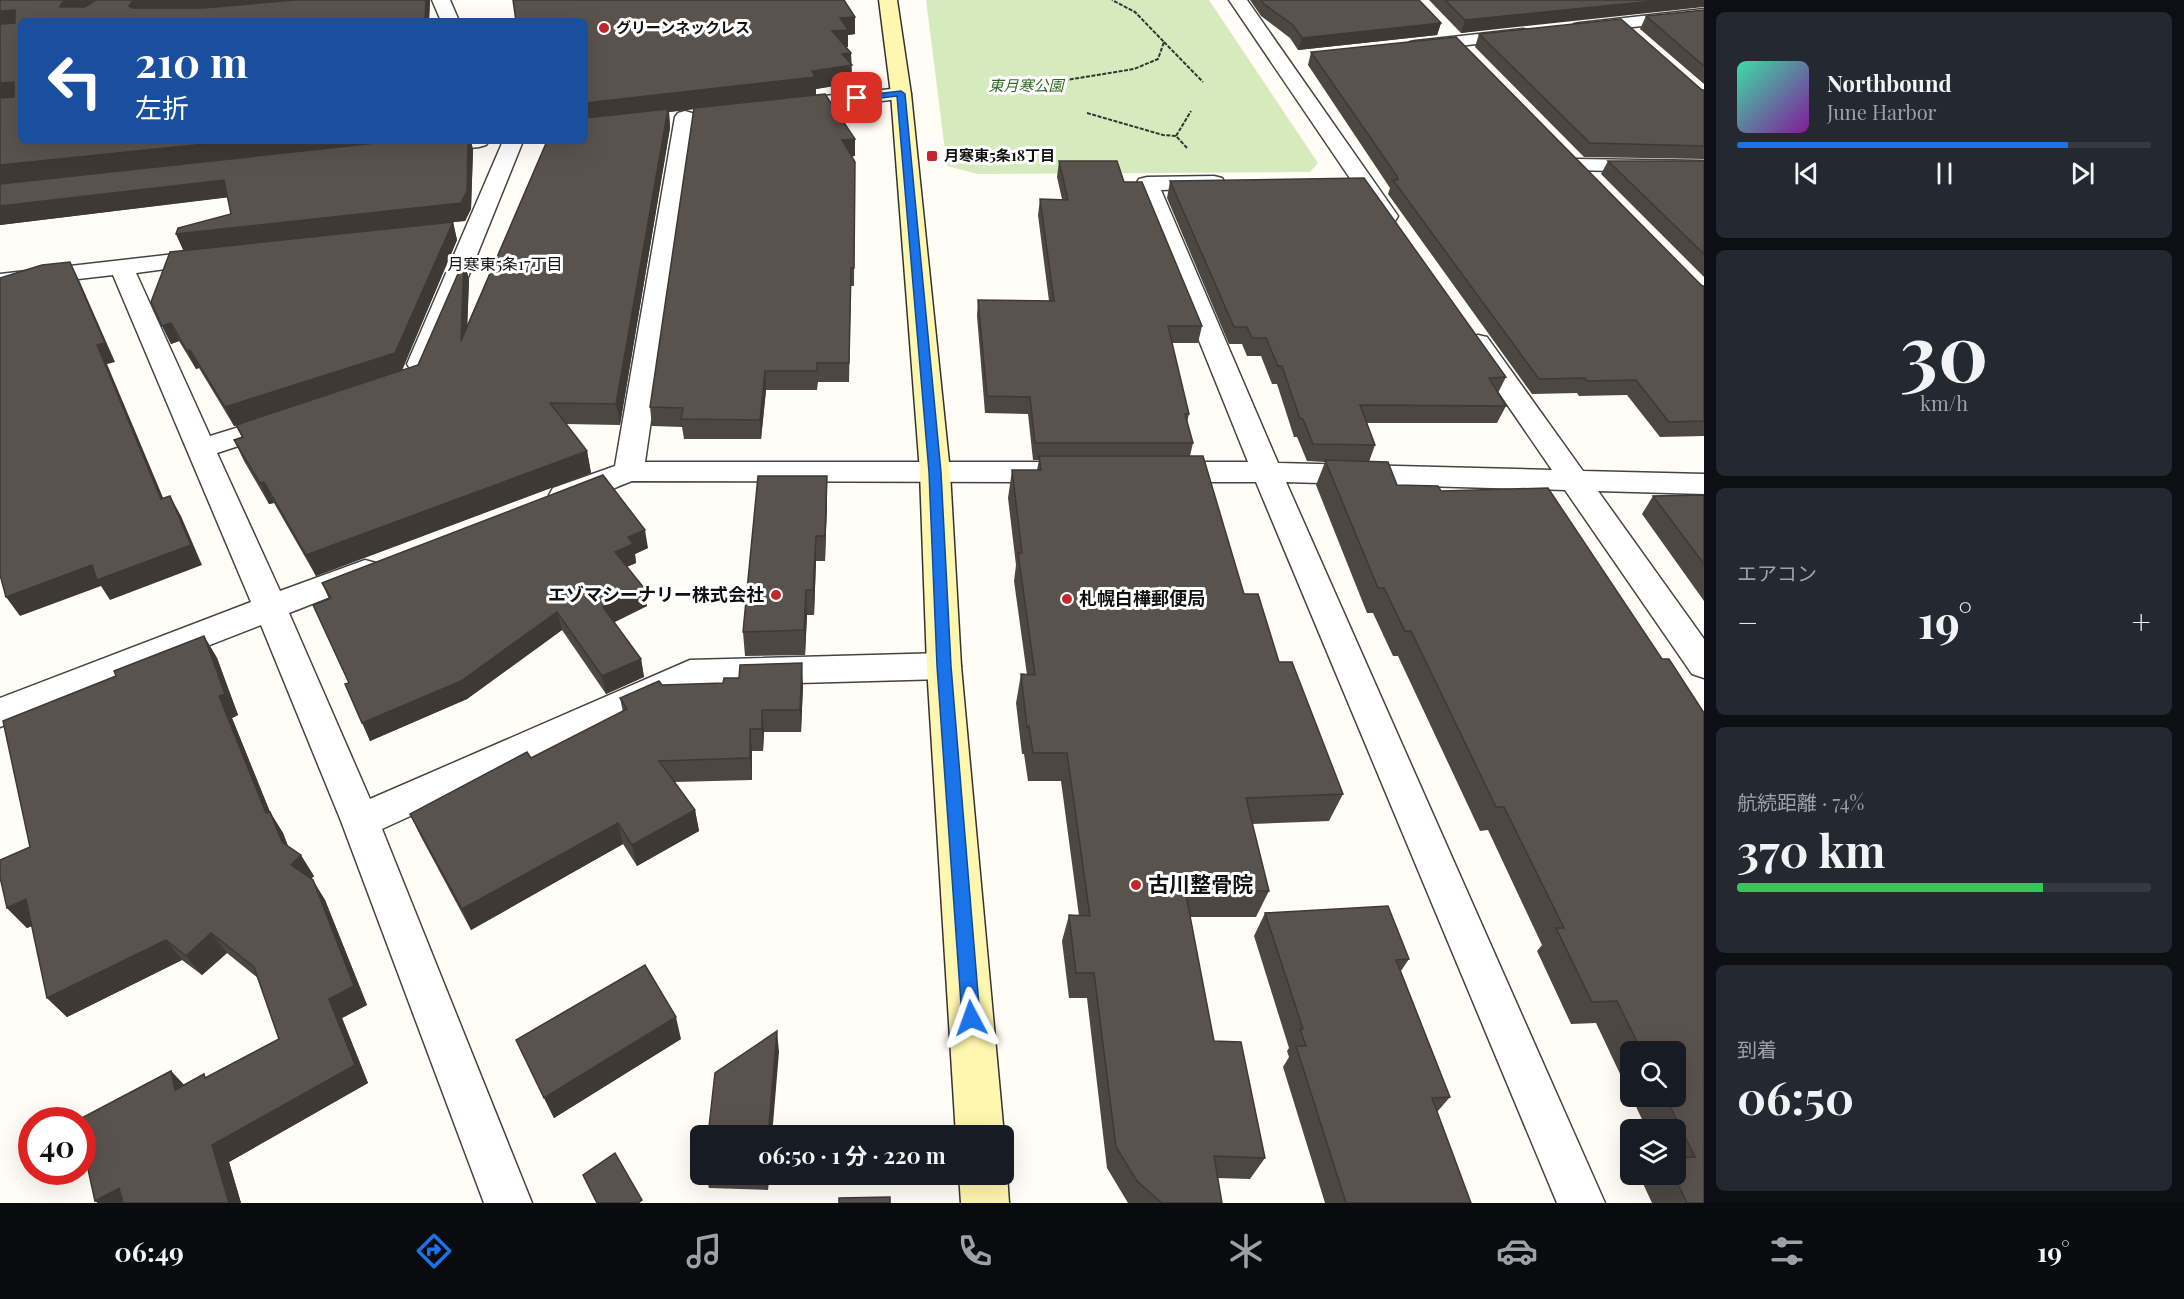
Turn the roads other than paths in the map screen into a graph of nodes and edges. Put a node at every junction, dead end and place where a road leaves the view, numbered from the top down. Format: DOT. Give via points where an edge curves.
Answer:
graph roads {
  1 [pos="441,0"];
  2 [pos="888,0"];
  3 [pos="1238,0"];
  4 [pos="1704,14"];
  5 [pos="449,18"];
  6 [pos="1620,23"];
  7 [pos="1441,25"];
  8 [pos="1562,30"];
  9 [pos="1539,32"];
  10 [pos="1637,38"];
  11 [pos="1458,42"];
  12 [pos="1398,48"];
  13 [pos="1474,58"];
  14 [pos="901,94"];
  15 [pos="764,109"];
  16 [pos="685,117"];
  17 [pos="452,144"];
  18 [pos="511,144"];
  19 [pos="408,149"];
  20 [pos="1561,149"];
  21 [pos="1577,165"];
  22 [pos="1704,166"];
  23 [pos="1363,180"];
  24 [pos="1328,181"];
  25 [pos="1246,182"];
  26 [pos="1601,189"];
  27 [pos="1404,239"];
  28 [pos="227,255"];
  29 [pos="121,266"];
  30 [pos="0,281"];
  31 [pos="1465,326"];
  32 [pos="403,382"];
  33 [pos="302,416"];
  34 [pos="201,449"];
  35 [pos="629,471"];
  36 [pos="935,472"];
  37 [pos="1089,472"];
  38 [pos="1136,472"];
  39 [pos="1267,472"];
  40 [pos="1575,481"];
  41 [pos="1704,484"];
  42 [pos="539,505"];
  43 [pos="393,560"];
  44 [pos="270,607"];
  45 [pos="1704,665"];
  46 [pos="944,666"];
  47 [pos="0,713"];
  48 [pos="360,821"];
  49 [pos="979,1125"];
  50 [pos="984,1185"];
  51 [pos="508,1203"];
  52 [pos="985,1203"];
  53 [pos="1581,1203"];
  1 -- 5 [label="street"];
  2 -- 14 [label="street"];
  3 -- 23 [label="street" via="1292,59"];
  4 -- 6 [label="street"];
  6 -- 8 [label="street"];
  6 -- 10 [label="street"];
  7 -- 11 [label="street"];
  9 -- 11 [label="street"];
  11 -- 12 [label="street"];
  11 -- 13 [label="street"];
  14 -- 15 [label="street"];
  14 -- 36 [label="street"];
  16 -- 35 [label="street"];
  17 -- 19 [label="street"];
  18 -- 32 [label="street" via="463,230 414,378"];
  20 -- 21 [label="street"];
  21 -- 22 [label="street"];
  21 -- 26 [label="street"];
  23 -- 24 [label="street"];
  23 -- 27 [label="street"];
  25 -- 39 [label="street" via="1147,184"];
  28 -- 29 [label="street"];
  29 -- 30 [label="street"];
  29 -- 34 [label="street"];
  31 -- 40 [label="street"];
  33 -- 34 [label="street"];
  34 -- 44 [label="street"];
  35 -- 36 [label="street"];
  35 -- 42 [label="street"];
  36 -- 37 [label="street"];
  36 -- 46 [label="street"];
  38 -- 39 [label="street"];
  39 -- 40 [label="street"];
  39 -- 53 [label="street"];
  40 -- 41 [label="street"];
  40 -- 45 [label="street"];
  43 -- 44 [label="street"];
  44 -- 47 [label="street"];
  44 -- 48 [label="street"];
  46 -- 48 [label="street" via="690,674"];
  46 -- 49 [label="street"];
  48 -- 51 [label="street"];
  50 -- 52 [label="street"];
}
